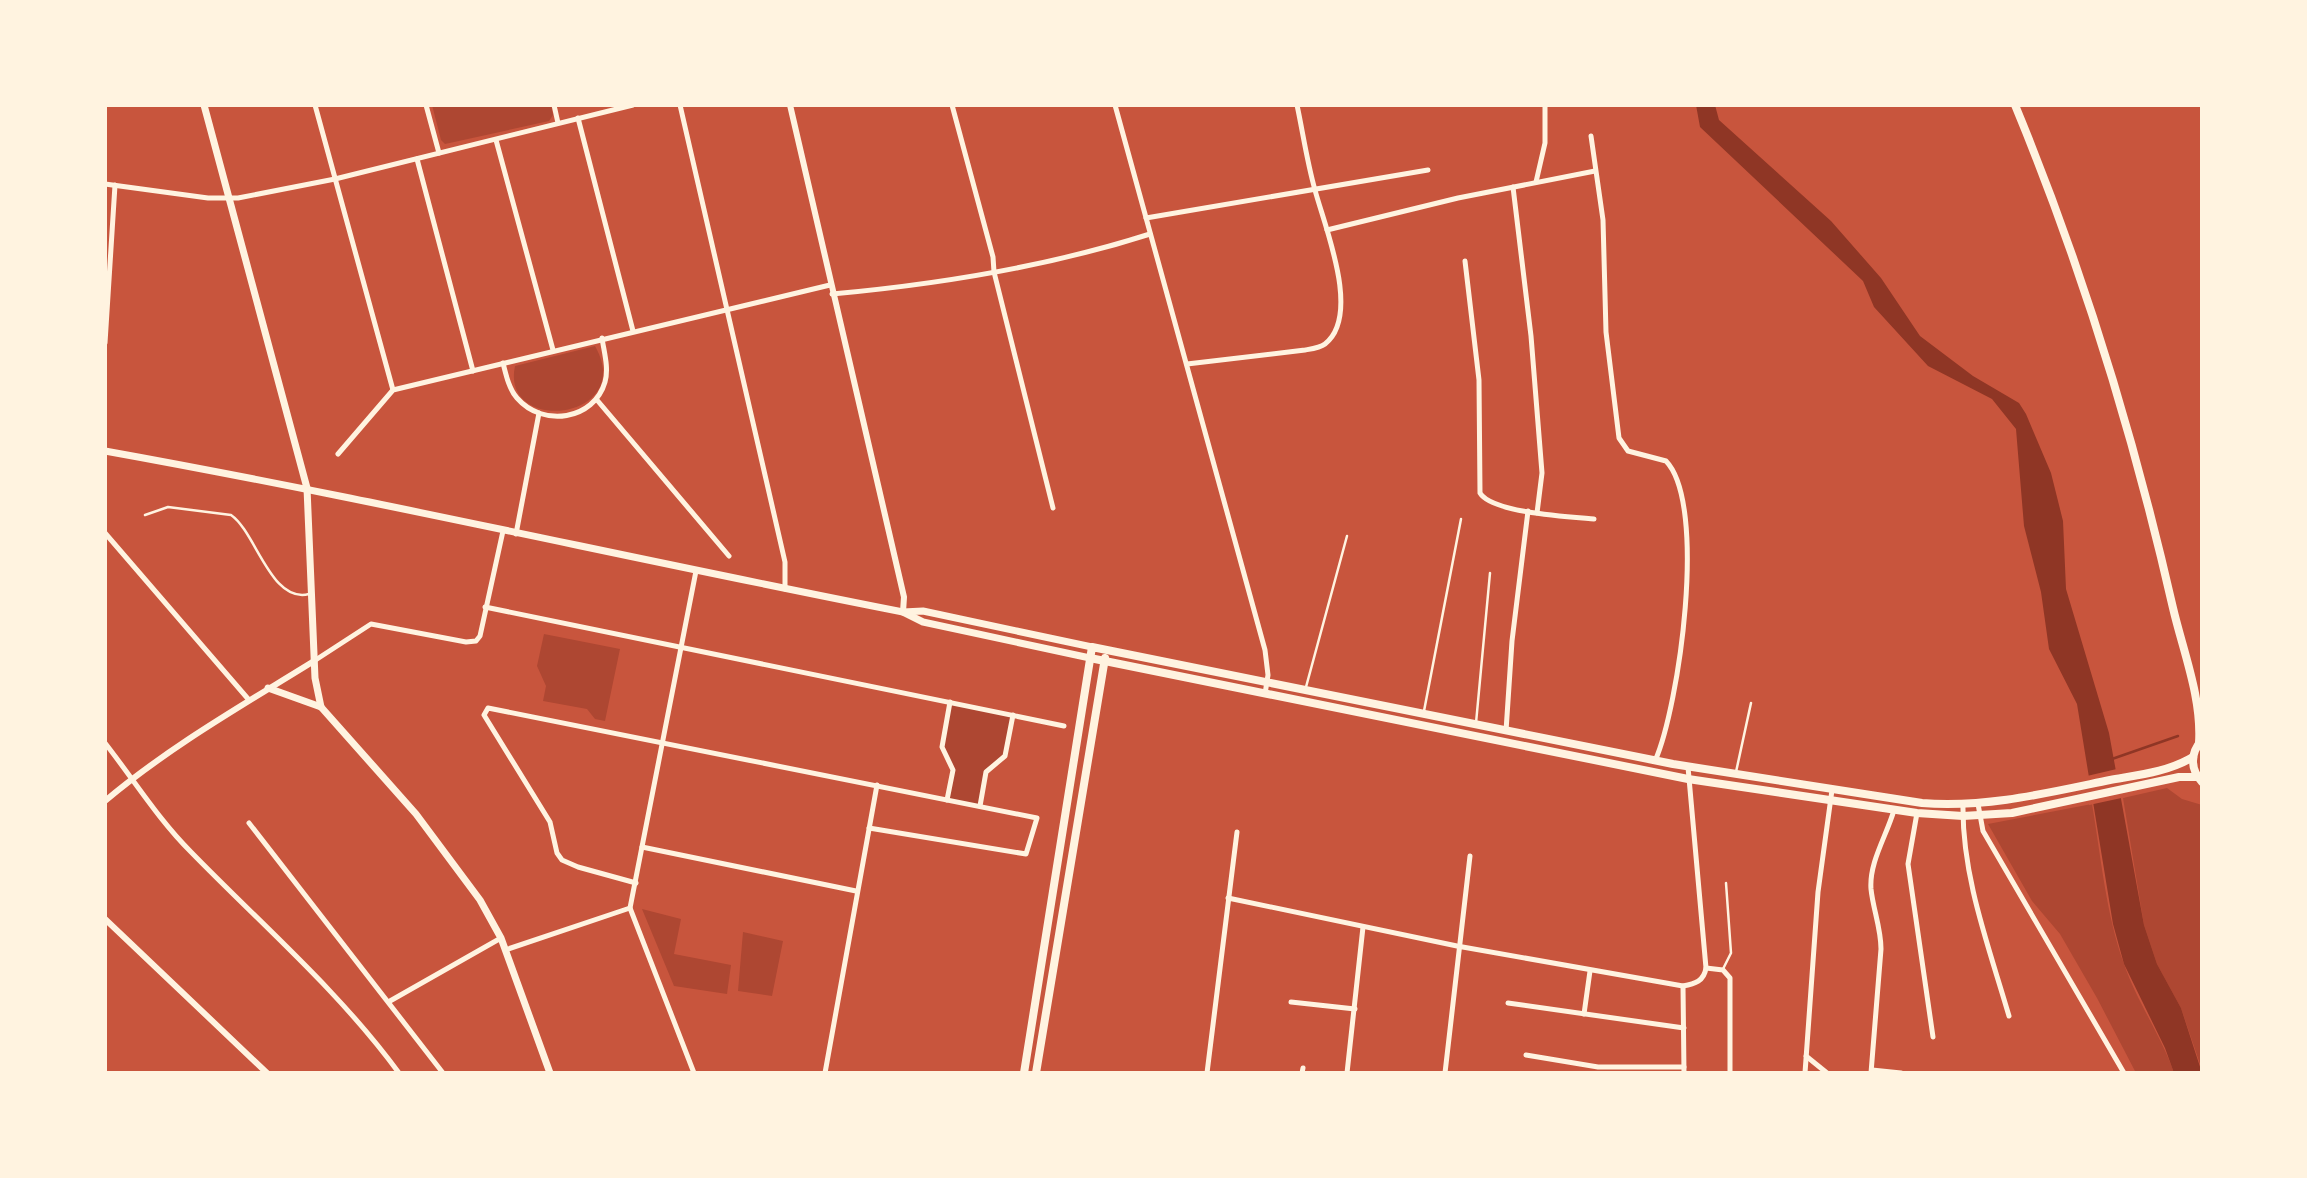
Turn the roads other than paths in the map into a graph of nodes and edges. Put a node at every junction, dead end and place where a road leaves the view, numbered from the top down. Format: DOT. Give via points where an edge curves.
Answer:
graph roads {
  1 [pos="204,105"];
  2 [pos="315,105"];
  3 [pos="426,105"];
  4 [pos="554,105"];
  5 [pos="633,105"];
  6 [pos="680,105"];
  7 [pos="790,105"];
  8 [pos="952,105"];
  9 [pos="1115,105"];
  10 [pos="1297,105"];
  11 [pos="1545,105"];
  12 [pos="2015,105"];
  13 [pos="579,118"];
  14 [pos="558,123"];
  15 [pos="1591,136"];
  16 [pos="496,140"];
  17 [pos="439,153"];
  18 [pos="417,159"];
  19 [pos="1428,170"];
  20 [pos="1595,171"];
  21 [pos="335,180"];
  22 [pos="1536,181"];
  23 [pos="105,184"];
  24 [pos="115,185"];
  25 [pos="1513,187"];
  26 [pos="1314,188"];
  27 [pos="229,198"];
  28 [pos="1146,218"];
  29 [pos="1327,230"];
  30 [pos="1150,234"];
  31 [pos="1465,261"];
  32 [pos="994,272"];
  33 [pos="830,285"];
  34 [pos="832,294"];
  35 [pos="727,308"];
  36 [pos="633,331"];
  37 [pos="602,338"];
  38 [pos="105,343"];
  39 [pos="553,350"];
  40 [pos="503,363"];
  41 [pos="1187,364"];
  42 [pos="472,370"];
  43 [pos="393,390"];
  44 [pos="597,400"];
  45 [pos="539,413"];
  46 [pos="105,450"];
  47 [pos="338,454"];
  48 [pos="307,488"];
  49 [pos="1053,508"];
  50 [pos="1528,511"];
  51 [pos="1537,513"];
  52 [pos="145,515"];
  53 [pos="1461,519"];
  54 [pos="1594,519"];
  55 [pos="503,531"];
  56 [pos="105,533"];
  57 [pos="516,534"];
  58 [pos="1347,536"];
  59 [pos="729,556"];
  60 [pos="696,571"];
  61 [pos="1490,573"];
  62 [pos="785,589"];
  63 [pos="313,593"];
  64 [pos="485,607"];
  65 [pos="903,612"];
  66 [pos="1092,647"];
  67 [pos="681,648"];
  68 [pos="1107,650"];
  69 [pos="1090,658"];
  70 [pos="314,661"];
  71 [pos="1105,661"];
  72 [pos="1268,682"];
  73 [pos="268,688"];
  74 [pos="1306,690"];
  75 [pos="1265,694"];
  76 [pos="249,700"];
  77 [pos="950,702"];
  78 [pos="1751,704"];
  79 [pos="321,708"];
  80 [pos="2200,710"];
  81 [pos="1423,714"];
  82 [pos="1013,715"];
  83 [pos="1476,725"];
  84 [pos="1064,726"];
  85 [pos="1489,727"];
  86 [pos="1506,731"];
  87 [pos="1486,739"];
  88 [pos="665,741"];
  89 [pos="2201,742"];
  90 [pos="105,743"];
  91 [pos="2193,757"];
  92 [pos="1655,761"];
  93 [pos="1688,767"];
  94 [pos="1737,775"];
  95 [pos="131,779"];
  96 [pos="1688,779"];
  97 [pos="2200,780"];
  98 [pos="877,785"];
  99 [pos="1832,790"];
  100 [pos="947,800"];
  101 [pos="105,801"];
  102 [pos="1829,801"];
  103 [pos="1979,804"];
  104 [pos="1963,805"];
  105 [pos="980,807"];
  106 [pos="1894,810"];
  107 [pos="1917,813"];
  108 [pos="1980,815"];
  109 [pos="1963,816"];
  110 [pos="249,823"];
  111 [pos="869,828"];
  112 [pos="1237,832"];
  113 [pos="642,848"];
  114 [pos="1470,856"];
  115 [pos="636,883"];
  116 [pos="1726,883"];
  117 [pos="856,891"];
  118 [pos="1228,898"];
  119 [pos="630,908"];
  120 [pos="105,919"];
  121 [pos="1363,927"];
  122 [pos="501,939"];
  123 [pos="1457,946"];
  124 [pos="505,950"];
  125 [pos="1706,968"];
  126 [pos="1723,970"];
  127 [pos="1590,971"];
  128 [pos="1683,986"];
  129 [pos="390,1001"];
  130 [pos="1290,1002"];
  131 [pos="1508,1003"];
  132 [pos="1355,1009"];
  133 [pos="1584,1014"];
  134 [pos="2009,1016"];
  135 [pos="1684,1028"];
  136 [pos="1933,1037"];
  137 [pos="1526,1055"];
  138 [pos="1806,1056"];
  139 [pos="1598,1070"];
  140 [pos="1684,1070"];
  141 [pos="1872,1071"];
  142 [pos="267,1073"];
  143 [pos="399,1073"];
  144 [pos="443,1073"];
  145 [pos="550,1073"];
  146 [pos="694,1073"];
  147 [pos="825,1073"];
  148 [pos="1024,1073"];
  149 [pos="1036,1073"];
  150 [pos="1207,1073"];
  151 [pos="1347,1073"];
  152 [pos="1445,1073"];
  153 [pos="1730,1073"];
  154 [pos="1805,1073"];
  155 [pos="1826,1073"];
  156 [pos="1901,1073"];
  157 [pos="2124,1073"];
  1 -- 27 [label="main road"];
  2 -- 21 [label="street"];
  3 -- 17 [label="street"];
  4 -- 14 [label="street"];
  5 -- 13 [label="street"];
  6 -- 35 [label="street"];
  7 -- 33 [label="street"];
  8 -- 32 [label="street"];
  9 -- 28 [label="street"];
  10 -- 26 [label="street"];
  11 -- 22 [label="street" via="1545,143"];
  12 -- 80 [label="main road" via="2122,408"];
  13 -- 14 [label="street"];
  13 -- 36 [label="street"];
  14 -- 16 [label="street"];
  15 -- 20 [label="street"];
  16 -- 17 [label="street"];
  16 -- 39 [label="street"];
  17 -- 18 [label="street"];
  18 -- 21 [label="street"];
  18 -- 42 [label="street"];
  19 -- 26 [label="street"];
  20 -- 22 [label="street"];
  20 -- 92 [label="street" via="1603,220 1606,332 1619,438 1628,451 1666,461 1683,498 1685,635"];
  21 -- 27 [label="street"];
  21 -- 43 [label="street"];
  22 -- 25 [label="street"];
  23 -- 24 [label="street"];
  24 -- 27 [label="street"];
  24 -- 38 [label="street"];
  25 -- 29 [label="street"];
  25 -- 51 [label="street" via="1542,473"];
  26 -- 28 [label="street"];
  26 -- 29 [label="street"];
  27 -- 48 [label="main road"];
  28 -- 30 [label="street"];
  29 -- 41 [label="street" via="1342,295 1328,342 1305,350"];
  30 -- 32 [label="street" via="1066,260"];
  30 -- 41 [label="street"];
  31 -- 50 [label="street" via="1479,380 1480,494 1489,501"];
  32 -- 34 [label="street" via="934,284"];
  32 -- 49 [label="street"];
  33 -- 34 [label="street"];
  33 -- 35 [label="street"];
  34 -- 65 [label="street" via="904,597"];
  35 -- 36 [label="street"];
  35 -- 62 [label="street" via="785,562"];
  36 -- 37 [label="street"];
  37 -- 39 [label="street"];
  37 -- 44 [label="street" via="606,369"];
  39 -- 40 [label="street"];
  40 -- 42 [label="street"];
  40 -- 45 [label="street" via="515,395"];
  41 -- 72 [label="street" via="1265,650"];
  42 -- 43 [label="street"];
  43 -- 47 [label="street"];
  44 -- 45 [label="street" via="574,415"];
  44 -- 59 [label="street"];
  45 -- 57 [label="street"];
  46 -- 48 [label="main road"];
  48 -- 55 [label="main road"];
  48 -- 63 [label="main road"];
  50 -- 51 [label="street"];
  50 -- 86 [label="street"];
  51 -- 54 [label="street"];
  52 -- 63 [label="lane" via="168,507 231,514 283,588"];
  53 -- 81 [label="lane"];
  55 -- 57 [label="main road"];
  55 -- 64 [label="street"];
  56 -- 76 [label="street"];
  57 -- 60 [label="main road"];
  58 -- 74 [label="lane"];
  60 -- 62 [label="main road"];
  60 -- 67 [label="street"];
  61 -- 83 [label="lane"];
  62 -- 65 [label="main road"];
  63 -- 70 [label="main road"];
  64 -- 67 [label="street"];
  64 -- 70 [label="street" via="476,642 371,624"];
  65 -- 66 [label="main road" via="923,611"];
  65 -- 69 [label="main road" via="919,621"];
  66 -- 68 [label="main road"];
  66 -- 69 [label="main road"];
  67 -- 77 [label="street"];
  67 -- 88 [label="street"];
  68 -- 71 [label="main road"];
  68 -- 72 [label="main road"];
  69 -- 71 [label="main road"];
  69 -- 148 [label="main road"];
  70 -- 73 [label="street"];
  70 -- 79 [label="main road"];
  71 -- 75 [label="main road"];
  71 -- 149 [label="main road"];
  72 -- 74 [label="main road"];
  72 -- 75 [label="street"];
  73 -- 76 [label="street"];
  73 -- 79 [label="main road"];
  74 -- 81 [label="main road"];
  75 -- 87 [label="main road"];
  76 -- 95 [label="street"];
  77 -- 82 [label="street"];
  77 -- 100 [label="street" via="942,747 953,770"];
  78 -- 94 [label="lane"];
  79 -- 122 [label="main road" via="445,849"];
  80 -- 89 [label="main road"];
  81 -- 83 [label="main road"];
  82 -- 84 [label="street"];
  82 -- 105 [label="street" via="1004,757 986,772"];
  83 -- 85 [label="main road"];
  85 -- 86 [label="main road"];
  85 -- 87 [label="main road"];
  86 -- 92 [label="main road"];
  87 -- 96 [label="main road"];
  88 -- 98 [label="street"];
  88 -- 113 [label="street"];
  88 -- 115 [label="street" via="490,708 485,711 550,822 562,860"];
  89 -- 91 [label="main road"];
  90 -- 95 [label="street"];
  91 -- 97 [label="main road"];
  91 -- 103 [label="main road" via="2162,770"];
  92 -- 93 [label="main road"];
  93 -- 94 [label="main road"];
  93 -- 96 [label="street"];
  94 -- 99 [label="main road"];
  95 -- 101 [label="street"];
  95 -- 143 [label="street" via="189,850 318,979"];
  96 -- 102 [label="main road"];
  96 -- 125 [label="street"];
  97 -- 108 [label="main road" via="2165,780"];
  98 -- 100 [label="street"];
  98 -- 111 [label="street"];
  99 -- 102 [label="street"];
  99 -- 104 [label="main road"];
  100 -- 105 [label="street"];
  102 -- 106 [label="main road"];
  102 -- 138 [label="street"];
  103 -- 104 [label="main road"];
  103 -- 108 [label="street"];
  104 -- 109 [label="street"];
  105 -- 111 [label="street" via="1037,818 1026,854"];
  106 -- 107 [label="main road"];
  106 -- 141 [label="street" via="1871,887 1881,929"];
  107 -- 109 [label="main road"];
  107 -- 136 [label="street" via="1908,864"];
  108 -- 109 [label="main road"];
  108 -- 157 [label="street" via="1983,831 2024,905"];
  109 -- 134 [label="street" via="1975,904"];
  110 -- 129 [label="street"];
  111 -- 117 [label="street"];
  112 -- 118 [label="street"];
  113 -- 115 [label="street"];
  113 -- 117 [label="street"];
  114 -- 123 [label="street"];
  115 -- 119 [label="street"];
  116 -- 126 [label="lane" via="1731,953"];
  117 -- 147 [label="street"];
  118 -- 121 [label="street"];
  118 -- 150 [label="street"];
  119 -- 124 [label="street"];
  119 -- 146 [label="street"];
  120 -- 142 [label="street"];
  121 -- 123 [label="street"];
  121 -- 132 [label="street"];
  122 -- 124 [label="main road"];
  122 -- 129 [label="street"];
  123 -- 127 [label="street"];
  123 -- 152 [label="street"];
  124 -- 145 [label="main road"];
  125 -- 126 [label="street"];
  125 -- 128 [label="street" via="1701,980"];
  126 -- 153 [label="street" via="1730,978"];
  127 -- 128 [label="street"];
  127 -- 133 [label="street"];
  128 -- 135 [label="street"];
  129 -- 144 [label="street"];
  130 -- 132 [label="street"];
  131 -- 133 [label="street"];
  132 -- 151 [label="street"];
  133 -- 135 [label="street"];
  135 -- 140 [label="street"];
  137 -- 139 [label="street"];
  138 -- 154 [label="street"];
  138 -- 155 [label="street"];
  139 -- 140 [label="street"];
  141 -- 156 [label="street"];
}
